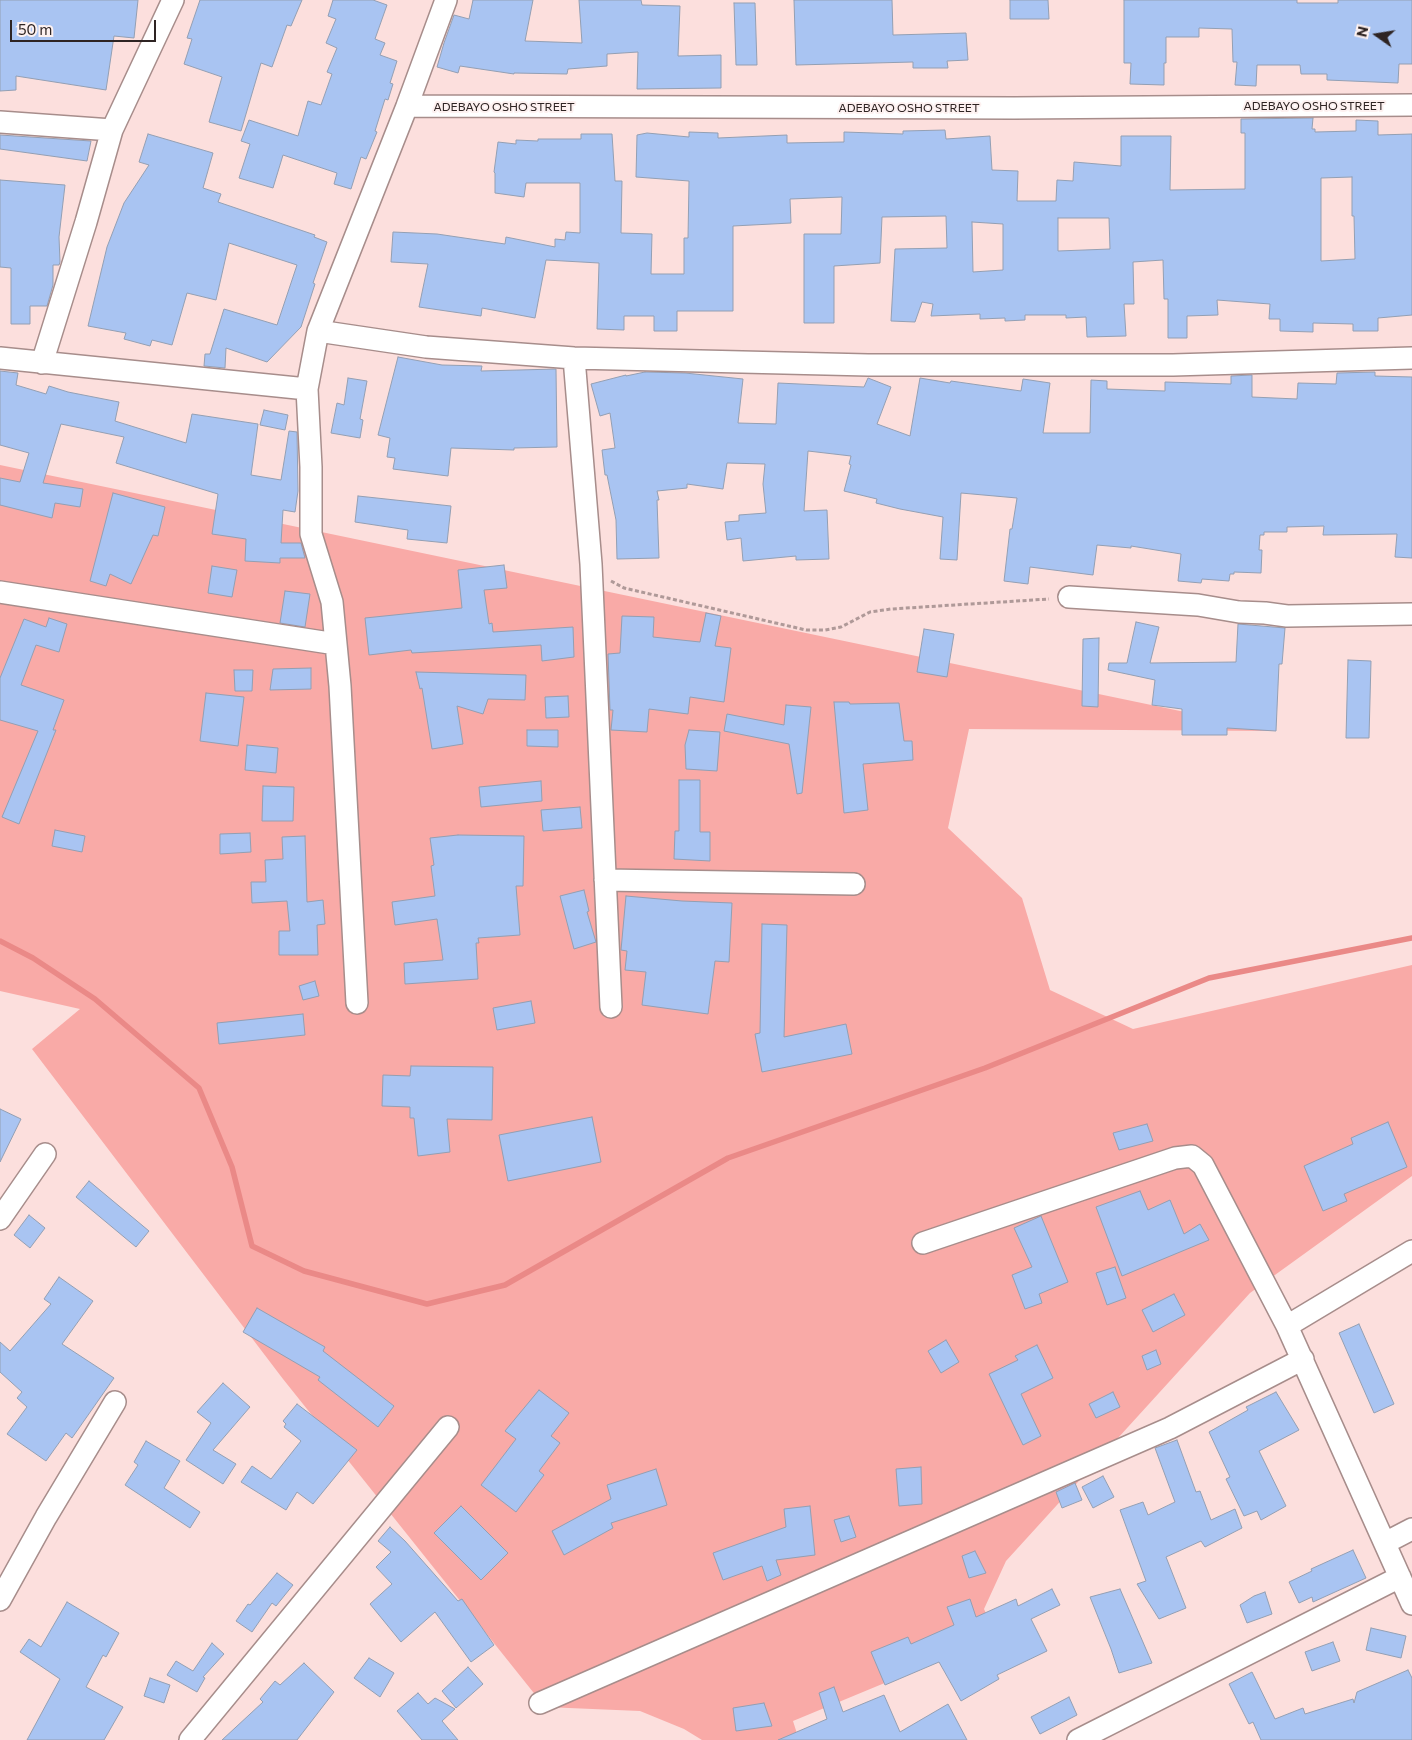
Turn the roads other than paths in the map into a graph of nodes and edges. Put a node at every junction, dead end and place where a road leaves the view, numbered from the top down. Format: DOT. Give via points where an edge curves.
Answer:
graph roads {
  1 [pos="172,0"];
  2 [pos="446,0"];
  3 [pos="1412,105"];
  4 [pos="407,106"];
  5 [pos="0,122"];
  6 [pos="112,130"];
  7 [pos="318,331"];
  8 [pos="0,358"];
  9 [pos="574,358"];
  10 [pos="1412,358"];
  11 [pos="42,363"];
  12 [pos="307,388"];
  13 [pos="0,592"];
  14 [pos="1070,597"];
  15 [pos="1412,614"];
  16 [pos="336,644"];
  17 [pos="606,880"];
  18 [pos="854,884"];
  19 [pos="357,1003"];
  20 [pos="611,1006"];
  21 [pos="45,1154"];
  22 [pos="0,1219"];
  23 [pos="923,1243"];
  24 [pos="1412,1251"];
  25 [pos="1287,1326"];
  26 [pos="1302,1359"];
  27 [pos="115,1402"];
  28 [pos="448,1427"];
  29 [pos="1412,1529"];
  30 [pos="1385,1543"];
  31 [pos="1400,1578"];
  32 [pos="0,1600"];
  33 [pos="1412,1604"];
  34 [pos="540,1703"];
  35 [pos="190,1740"];
  36 [pos="1078,1740"];
  1 -- 6 [label="street"];
  2 -- 4 [label="street"];
  3 -- 4 [label="street, ADEBAYO OSHO STREET" via="1024,108"];
  4 -- 7 [label="street"];
  5 -- 6 [label="street"];
  6 -- 11 [label="street"];
  7 -- 9 [label="street" via="426,347"];
  7 -- 12 [label="street"];
  8 -- 11 [label="street"];
  9 -- 10 [label="street" via="868,365 1173,365"];
  9 -- 17 [label="street" via="590,564"];
  11 -- 12 [label="street"];
  12 -- 16 [label="street" via="311,534 332,602"];
  13 -- 16 [label="street"];
  14 -- 15 [label="street" via="1198,605 1287,616"];
  16 -- 19 [label="street"];
  17 -- 18 [label="street"];
  17 -- 20 [label="street"];
  21 -- 22 [label="street"];
  23 -- 25 [label="street" via="1175,1158 1192,1156 1203,1165"];
  24 -- 25 [label="street"];
  25 -- 26 [label="street"];
  26 -- 30 [label="street"];
  26 -- 34 [label="street" via="1170,1428"];
  27 -- 32 [label="street"];
  28 -- 35 [label="street"];
  29 -- 30 [label="street"];
  30 -- 31 [label="street"];
  31 -- 33 [label="street"];
  31 -- 36 [label="street"];
}
